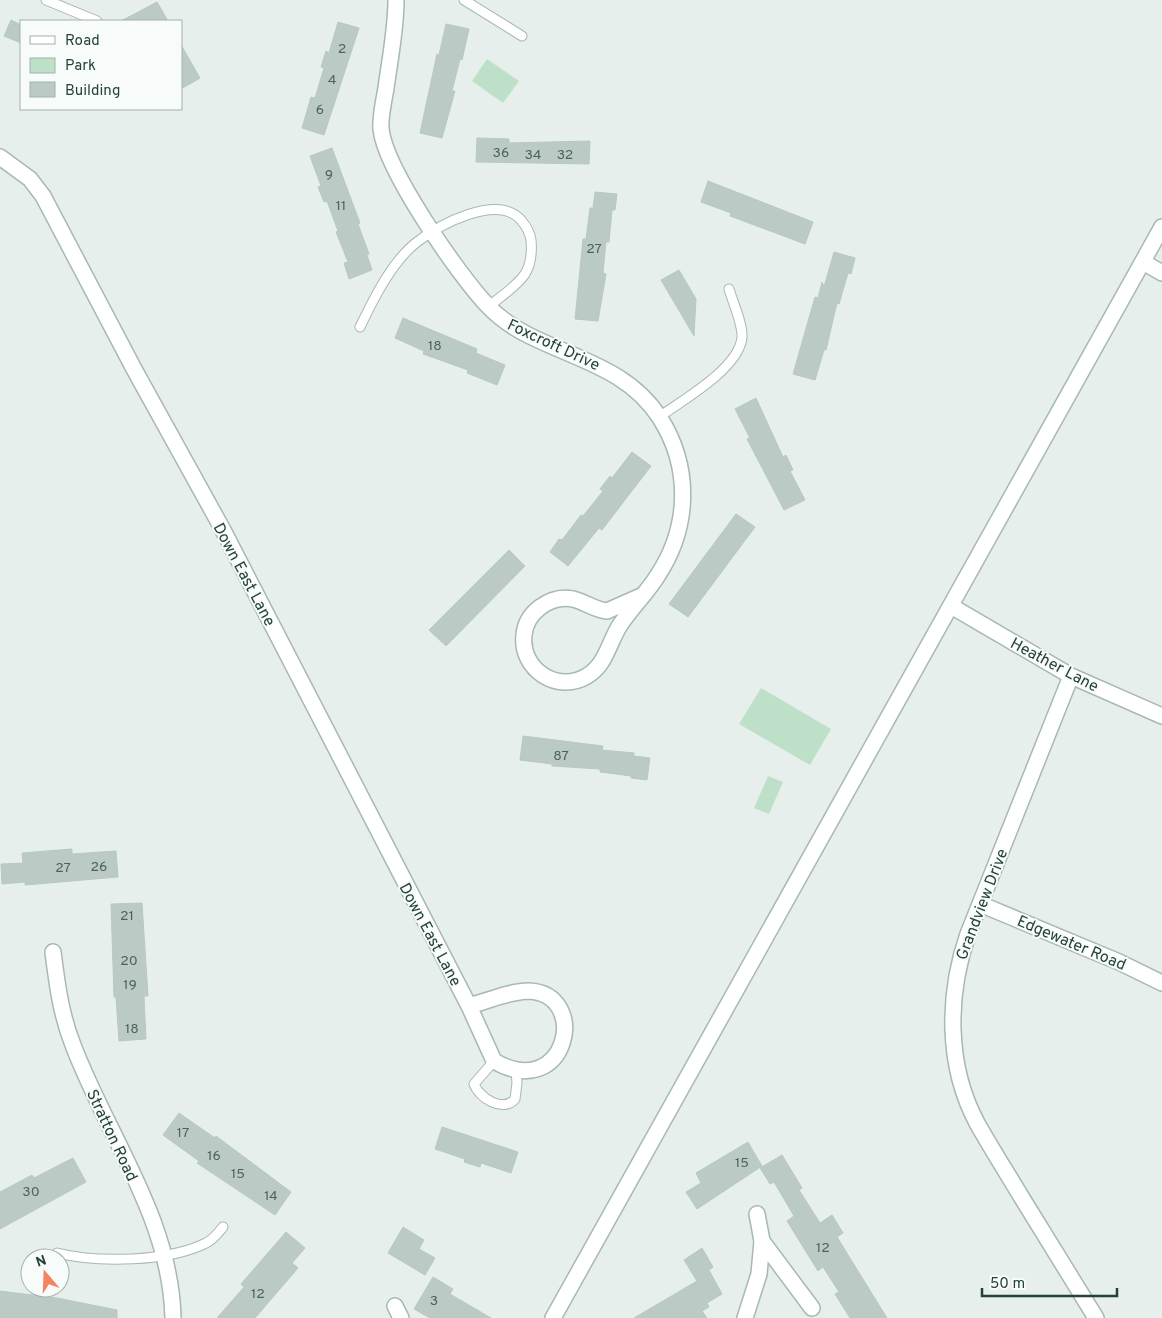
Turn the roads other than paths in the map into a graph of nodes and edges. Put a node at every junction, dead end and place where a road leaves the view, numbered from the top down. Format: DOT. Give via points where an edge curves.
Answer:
graph roads {
  1 [pos="46,0"];
  2 [pos="396,0"];
  3 [pos="464,0"];
  4 [pos="95,20"];
  5 [pos="522,36"];
  6 [pos="0,157"];
  7 [pos="1162,227"];
  8 [pos="433,233"];
  9 [pos="1142,262"];
  10 [pos="1162,273"];
  11 [pos="729,289"];
  12 [pos="488,307"];
  13 [pos="360,327"];
  14 [pos="659,418"];
  15 [pos="641,596"];
  16 [pos="951,606"];
  17 [pos="1071,676"];
  18 [pos="1162,716"];
  19 [pos="980,904"];
  20 [pos="52,952"];
  21 [pos="1162,983"];
  22 [pos="469,1006"];
  23 [pos="494,1061"];
  24 [pos="516,1071"];
  25 [pos="757,1214"];
  26 [pos="223,1227"];
  27 [pos="762,1241"];
  28 [pos="163,1254"];
  29 [pos="70,1256"];
  30 [pos="812,1308"];
  31 [pos="173,1318"];
  32 [pos="553,1318"];
  33 [pos="745,1318"];
  34 [pos="1096,1318"];
  1 -- 4 [label="lane"];
  2 -- 8 [label="street, Foxcroft Drive" via="381,128 387,153"];
  3 -- 5 [label="lane"];
  6 -- 22 [label="street, Down East Lane" via="30,179 43,196 231,546"];
  7 -- 9 [label="street"];
  8 -- 12 [label="street, Foxcroft Drive"];
  8 -- 12 [label="lane" via="468,215 488,210 510,212 518,217 531,244 529,266 516,283"];
  8 -- 13 [label="lane" via="406,253 376,295"];
  9 -- 10 [label="street"];
  9 -- 16 [label="street"];
  11 -- 14 [label="lane" via="742,332 737,351 717,375"];
  12 -- 14 [label="street, Foxcroft Drive" via="508,324 531,336 609,370 642,398"];
  14 -- 15 [label="street, Foxcroft Drive" via="680,462 682,506 672,548 658,575"];
  15 -- 15 [label="street, Foxcroft Drive" via="607,611 566,598 540,607 525,629 525,651 530,663 539,673 558,681 572,682 585,677 604,659 621,624"];
  16 -- 17 [label="street, Heather Lane"];
  16 -- 32 [label="street"];
  17 -- 18 [label="street, Heather Lane"];
  17 -- 19 [label="street, Grandview Drive"];
  19 -- 21 [label="street, Edgewater Road"];
  19 -- 34 [label="street, Grandview Drive" via="960,956 953,994 953,1036 961,1080 976,1122"];
  20 -- 28 [label="street, Stratton Road" via="60,1000 73,1046 127,1163"];
  22 -- 23 [label="street, Down East Lane"];
  22 -- 24 [label="street" via="528,991 545,996 558,1009 565,1029 559,1051 536,1069"];
  23 -- 24 [label="street"];
  23 -- 24 [label="lane" via="474,1084 483,1096 500,1105 515,1099"];
  25 -- 27 [label="street"];
  26 -- 28 [label="lane" via="208,1242"];
  27 -- 30 [label="street"];
  27 -- 33 [label="street" via="759,1274"];
  28 -- 29 [label="lane" via="118,1259"];
  28 -- 31 [label="street, Stratton Road"];
}
